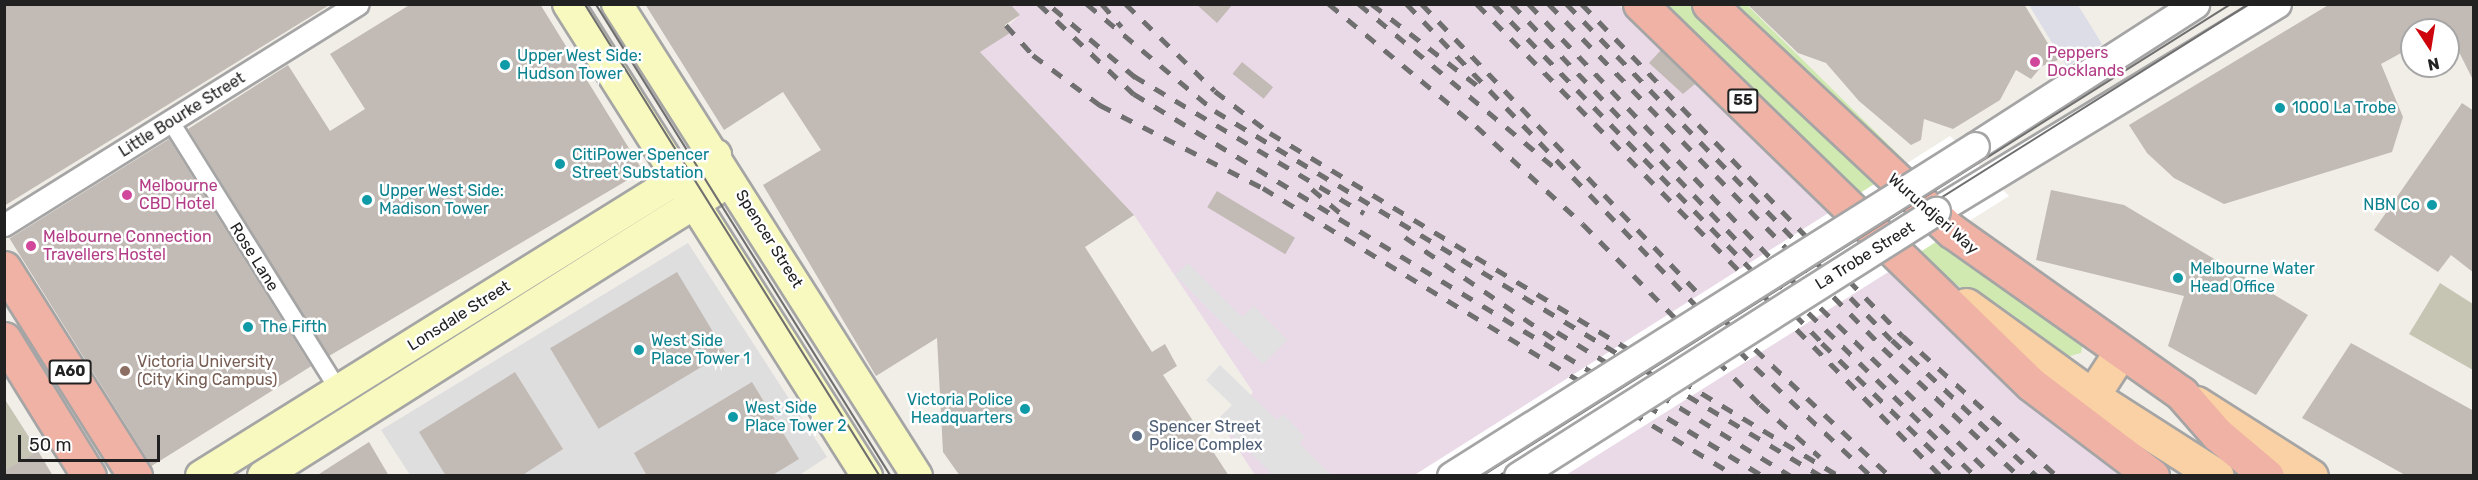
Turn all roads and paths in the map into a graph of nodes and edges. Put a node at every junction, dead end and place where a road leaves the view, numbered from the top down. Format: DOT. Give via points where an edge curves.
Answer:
graph roads {
  1 [pos="358,4"];
  2 [pos="568,4"];
  3 [pos="617,4"];
  4 [pos="1640,4"];
  5 [pos="1709,4"];
  6 [pos="2195,4"];
  7 [pos="2277,4"];
  8 [pos="171,122"];
  9 [pos="716,155"];
  10 [pos="681,177"];
  11 [pos="732,180"];
  12 [pos="1846,198"];
  13 [pos="697,202"];
  14 [pos="4,225"];
  15 [pos="577,241"];
  16 [pos="4,268"];
  17 [pos="595,268"];
  18 [pos="4,339"];
  19 [pos="411,346"];
  20 [pos="2120,352"];
  21 [pos="428,372"];
  22 [pos="339,391"];
  23 [pos="2181,393"];
  24 [pos="2092,396"];
  25 [pos="897,443"];
  26 [pos="858,472"];
  27 [pos="90,476"];
  28 [pos="135,476"];
  29 [pos="201,476"];
  30 [pos="263,476"];
  31 [pos="917,476"];
  32 [pos="1451,476"];
  33 [pos="1518,476"];
  34 [pos="2152,476"];
  35 [pos="2217,476"];
  36 [pos="2267,476"];
  37 [pos="2311,476"];
  1 -- 8 [label="street, Little Bourke Street"];
  2 -- 10 [label="main road"];
  3 -- 9 [label="main road, Spencer Street"];
  4 -- 12 [label="highway, 55"];
  5 -- 20 [label="highway, Wurundjeri Way" via="1952,231"];
  6 -- 32 [label="street, La Trobe Street, bridge"];
  7 -- 33 [label="street, La Trobe Street, bridge" via="1999,171"];
  8 -- 14 [label="street, Little Bourke Street"];
  8 -- 22 [label="street, Rose Lane"];
  9 -- 10 [label="main road, Lonsdale Street"];
  9 -- 11 [label="main road, Spencer Street"];
  10 -- 13 [label="main road"];
  10 -- 15 [label="main road, Lonsdale Street"];
  11 -- 13 [label="main road, Lonsdale Street"];
  11 -- 25 [label="main road, Spencer Street"];
  12 -- 24 [label="main road, 55" via="1946,290"];
  12 -- 34 [label="highway" via="1872,232 2031,384"];
  13 -- 17 [label="main road, Lonsdale Street"];
  13 -- 26 [label="main road"];
  15 -- 17 [label="main road"];
  15 -- 19 [label="main road, Lonsdale Street"];
  16 -- 28 [label="highway, A60"];
  17 -- 21 [label="main road, Lonsdale Street"];
  18 -- 27 [label="highway, A60"];
  19 -- 21 [label="main road"];
  19 -- 22 [label="main road, Lonsdale Street"];
  20 -- 23 [label="highway, Wurundjeri Way"];
  20 -- 24 [label="main road"];
  21 -- 30 [label="main road, Lonsdale Street"];
  22 -- 29 [label="main road, Lonsdale Street"];
  23 -- 36 [label="highway, Wurundjeri Way" via="2217,434"];
  23 -- 37 [label="main road, Wurundjeri Way"];
  24 -- 35 [label="main road, 55"];
  25 -- 26 [label="main road"];
  25 -- 31 [label="main road, Spencer Street"];
}
